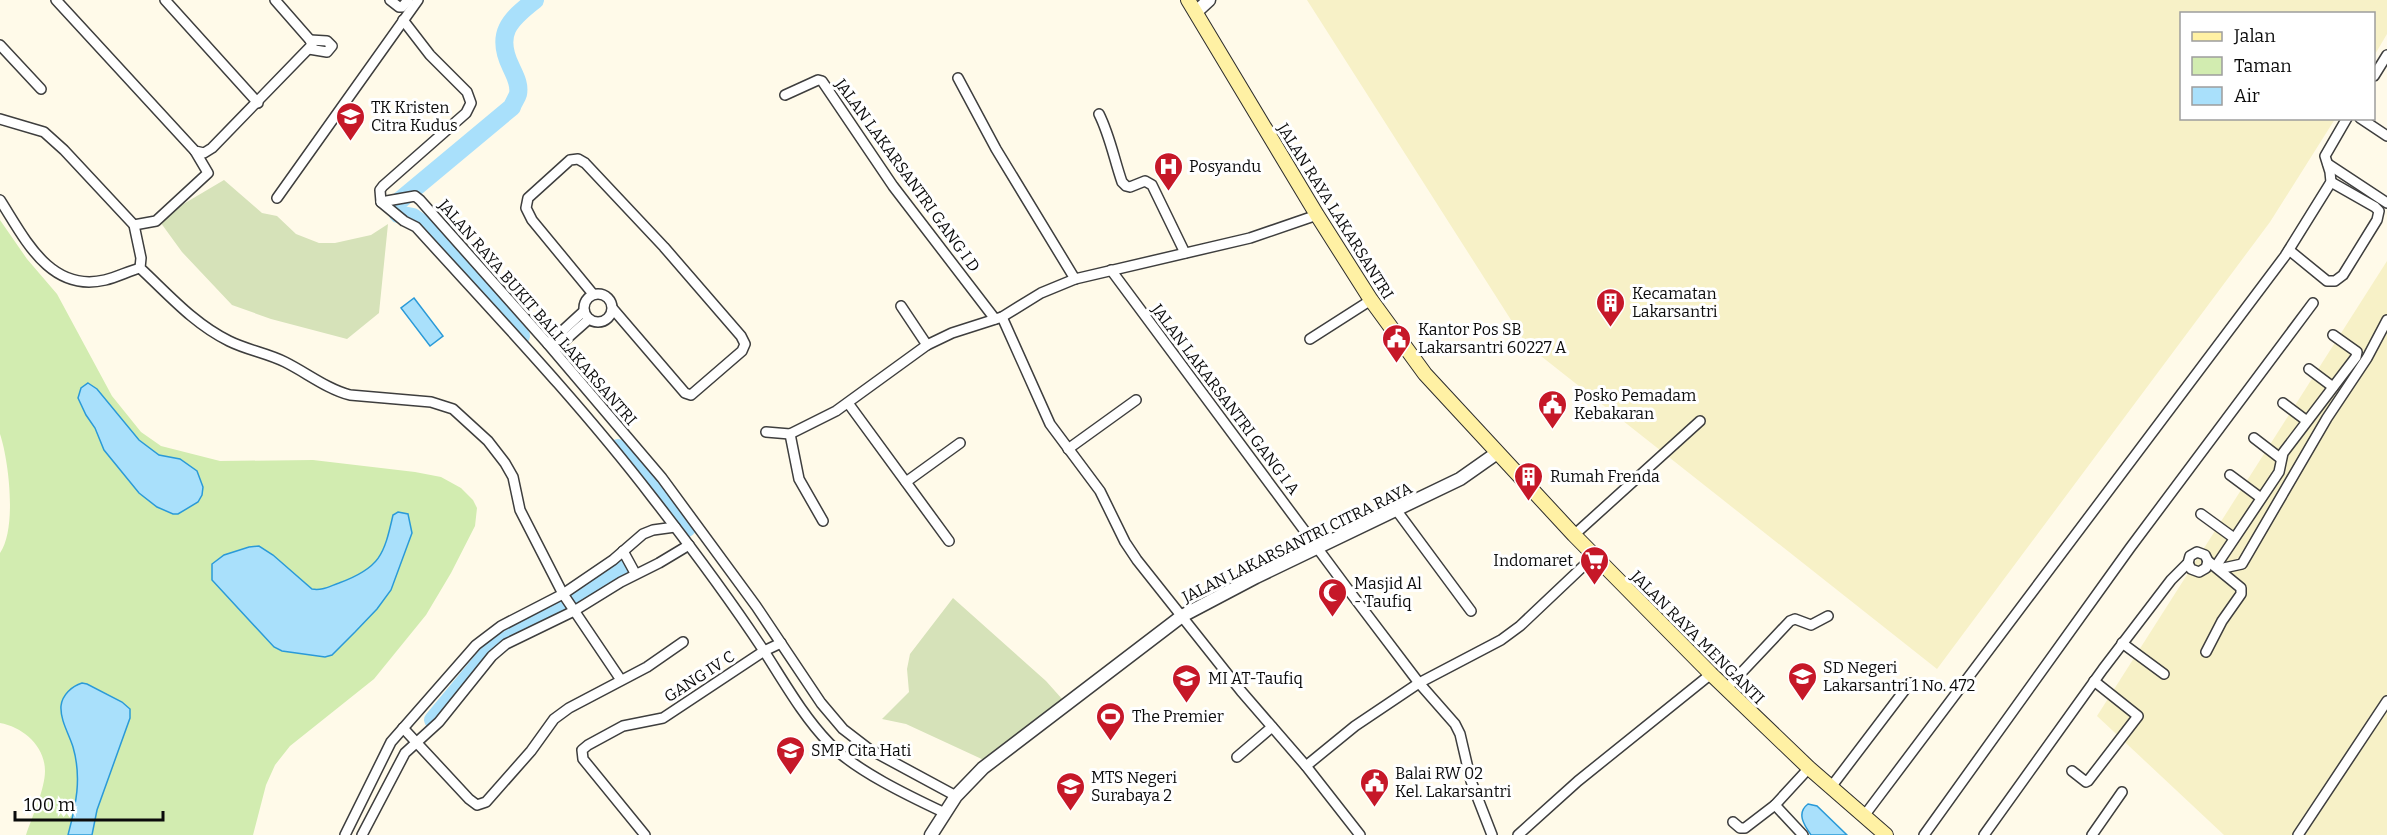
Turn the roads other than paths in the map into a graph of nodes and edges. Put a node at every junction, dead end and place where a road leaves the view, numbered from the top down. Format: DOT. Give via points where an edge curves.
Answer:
graph roads {
  1 [pos="56,0"];
  2 [pos="165,0"];
  3 [pos="275,0"];
  4 [pos="390,0"];
  5 [pos="408,0"];
  6 [pos="418,0"];
  7 [pos="1209,0"];
  8 [pos="1192,6"];
  9 [pos="403,20"];
  10 [pos="0,45"];
  11 [pos="2387,55"];
  12 [pos="2384,66"];
  13 [pos="958,78"];
  14 [pos="41,89"];
  15 [pos="785,95"];
  16 [pos="258,103"];
  17 [pos="1099,114"];
  18 [pos="0,119"];
  19 [pos="2346,120"];
  20 [pos="2363,120"];
  21 [pos="2387,136"];
  22 [pos="195,151"];
  23 [pos="2328,164"];
  24 [pos="2331,182"];
  25 [pos="277,198"];
  26 [pos="0,200"];
  27 [pos="385,202"];
  28 [pos="2387,203"];
  29 [pos="1317,215"];
  30 [pos="134,225"];
  31 [pos="2289,250"];
  32 [pos="1185,253"];
  33 [pos="140,267"];
  34 [pos="1111,270"];
  35 [pos="1075,279"];
  36 [pos="593,294"];
  37 [pos="1371,300"];
  38 [pos="2313,303"];
  39 [pos="901,306"];
  40 [pos="613,309"];
  41 [pos="586,315"];
  42 [pos="998,318"];
  43 [pos="2387,320"];
  44 [pos="2333,335"];
  45 [pos="1310,339"];
  46 [pos="927,345"];
  47 [pos="546,352"];
  48 [pos="2309,369"];
  49 [pos="2333,387"];
  50 [pos="1136,400"];
  51 [pos="848,403"];
  52 [pos="2283,403"];
  53 [pos="1700,421"];
  54 [pos="2307,422"];
  55 [pos="766,432"];
  56 [pos="790,434"];
  57 [pos="2254,438"];
  58 [pos="960,443"];
  59 [pos="1068,449"];
  60 [pos="1497,453"];
  61 [pos="2280,458"];
  62 [pos="2230,475"];
  63 [pos="906,482"];
  64 [pos="2261,498"];
  65 [pos="1397,511"];
  66 [pos="2201,514"];
  67 [pos="822,521"];
  68 [pos="675,527"];
  69 [pos="1574,536"];
  70 [pos="2234,538"];
  71 [pos="949,541"];
  72 [pos="689,544"];
  73 [pos="1317,547"];
  74 [pos="623,551"];
  75 [pos="1594,556"];
  76 [pos="2188,563"];
  77 [pos="2214,565"];
  78 [pos="635,573"];
  79 [pos="562,594"];
  80 [pos="574,611"];
  81 [pos="1470,611"];
  82 [pos="1182,616"];
  83 [pos="1828,616"];
  84 [pos="683,642"];
  85 [pos="781,643"];
  86 [pos="2122,643"];
  87 [pos="764,651"];
  88 [pos="2206,652"];
  89 [pos="1711,674"];
  90 [pos="2164,674"];
  91 [pos="621,680"];
  92 [pos="2094,681"];
  93 [pos="1419,682"];
  94 [pos="1910,683"];
  95 [pos="1725,689"];
  96 [pos="2387,701"];
  97 [pos="1272,727"];
  98 [pos="403,728"];
  99 [pos="416,743"];
  100 [pos="1237,757"];
  101 [pos="1306,766"];
  102 [pos="1809,768"];
  103 [pos="2072,771"];
  104 [pos="1831,787"];
  105 [pos="2122,792"];
  106 [pos="956,796"];
  107 [pos="1775,805"];
  108 [pos="945,813"];
  109 [pos="1864,816"];
  110 [pos="1733,822"];
  111 [pos="345,835"];
  112 [pos="362,835"];
  113 [pos="645,835"];
  114 [pos="931,835"];
  115 [pos="1360,835"];
  116 [pos="1492,835"];
  117 [pos="1518,835"];
  118 [pos="1803,835"];
  119 [pos="1886,835"];
  120 [pos="1924,835"];
  121 [pos="1984,835"];
  122 [pos="2092,835"];
  123 [pos="2298,835"];
  1 -- 22 [label="street"];
  2 -- 16 [label="street"];
  3 -- 16 [label="street" via="310,45"];
  4 -- 5 [label="street" via="399,7"];
  6 -- 9 [label="street"];
  7 -- 8 [label="street"];
  8 -- 29 [label="main road, JALAN RAYA LAKARSANTRI"];
  9 -- 25 [label="street"];
  9 -- 27 [label="street" via="424,49 466,92 471,103 466,112 383,186 380,190"];
  10 -- 14 [label="street"];
  11 -- 12 [label="street"];
  13 -- 35 [label="street"];
  15 -- 42 [label="street, JALAN LAKARSANTRI GANG I D" via="822,81 893,186"];
  16 -- 22 [label="street" via="212,148 204,153"];
  17 -- 32 [label="street" via="1111,139 1122,182 1130,187 1145,181 1152,185"];
  18 -- 30 [label="street" via="44,132"];
  19 -- 23 [label="street" via="2325,156"];
  20 -- 21 [label="street"];
  22 -- 30 [label="street" via="208,173 156,221"];
  23 -- 24 [label="street"];
  23 -- 28 [label="street"];
  24 -- 31 [label="street"];
  24 -- 31 [label="street" via="2379,211 2377,220 2343,275 2335,281 2327,281"];
  26 -- 33 [label="street" via="55,273 72,281 88,282 106,280"];
  27 -- 47 [label="street, JALAN RAYA BUKIT BALI LAKARSANTRI"];
  27 -- 47 [label="street, JALAN RAYA BUKIT BALI LAKARSANTRI" via="415,196"];
  29 -- 32 [label="street" via="1250,238"];
  29 -- 37 [label="main road, JALAN RAYA LAKARSANTRI"];
  30 -- 33 [label="street"];
  31 -- 109 [label="street"];
  32 -- 34 [label="street"];
  33 -- 79 [label="street" via="190,315 214,332 283,361 338,392 431,402 453,409 506,463 520,510"];
  34 -- 35 [label="street"];
  34 -- 73 [label="street, JALAN LAKARSANTRI GANG I A"];
  35 -- 42 [label="street"];
  36 -- 40 [label="street" via="607,296"];
  36 -- 40 [label="street" via="526,208 528,198 570,160 585,162 664,247 745,344 742,351 691,395 685,393"];
  36 -- 41 [label="street" via="585,300"];
  37 -- 45 [label="street"];
  37 -- 60 [label="main road, JALAN RAYA LAKARSANTRI" via="1425,374"];
  38 -- 120 [label="street" via="2130,548"];
  39 -- 46 [label="street"];
  40 -- 41 [label="street" via="601,322"];
  41 -- 47 [label="street"];
  42 -- 46 [label="street"];
  42 -- 59 [label="street" via="1043,411"];
  43 -- 77 [label="street" via="2242,564"];
  44 -- 49 [label="street" via="2357,354"];
  46 -- 51 [label="street"];
  47 -- 68 [label="street, JALAN RAYA BUKIT BALI LAKARSANTRI"];
  47 -- 85 [label="street, JALAN RAYA BUKIT BALI LAKARSANTRI" via="662,478"];
  48 -- 49 [label="street"];
  49 -- 54 [label="street"];
  50 -- 59 [label="street"];
  51 -- 56 [label="street"];
  51 -- 63 [label="street"];
  52 -- 54 [label="street"];
  53 -- 69 [label="street"];
  54 -- 61 [label="street"];
  55 -- 56 [label="street"];
  56 -- 67 [label="street" via="799,478"];
  57 -- 61 [label="street"];
  58 -- 63 [label="street"];
  59 -- 82 [label="street" via="1100,491 1137,560"];
  60 -- 65 [label="street, JALAN LAKARSANTRI CITRA RAYA" via="1460,479"];
  60 -- 69 [label="main road, JALAN RAYA MENGANTI"];
  61 -- 64 [label="street" via="2279,472"];
  62 -- 64 [label="street"];
  63 -- 71 [label="street"];
  64 -- 70 [label="street"];
  65 -- 73 [label="street, JALAN LAKARSANTRI CITRA RAYA"];
  65 -- 81 [label="street"];
  66 -- 70 [label="street"];
  68 -- 72 [label="street, JALAN RAYA BUKIT BALI LAKARSANTRI"];
  68 -- 74 [label="street" via="644,534"];
  69 -- 75 [label="main road, JALAN RAYA MENGANTI"];
  70 -- 77 [label="street"];
  72 -- 78 [label="street"];
  72 -- 87 [label="street, JALAN RAYA BUKIT BALI LAKARSANTRI"];
  73 -- 82 [label="street, JALAN LAKARSANTRI CITRA RAYA"];
  73 -- 93 [label="street, JALAN LAKARSANTRI GANG I A"];
  74 -- 78 [label="street"];
  74 -- 79 [label="street"];
  75 -- 89 [label="main road, JALAN RAYA MENGANTI"];
  75 -- 93 [label="street" via="1501,640"];
  76 -- 77 [label="street" via="2199,572"];
  76 -- 77 [label="street" via="2197,552"];
  76 -- 86 [label="street"];
  77 -- 88 [label="street" via="2241,588 2241,594"];
  78 -- 80 [label="street"];
  79 -- 80 [label="street"];
  79 -- 98 [label="street" via="501,626 476,645"];
  80 -- 91 [label="street"];
  80 -- 99 [label="street" via="506,644"];
  82 -- 97 [label="street"];
  82 -- 106 [label="street, JALAN LAKARSANTRI CITRA RAYA" via="983,768"];
  83 -- 95 [label="street" via="1811,625 1790,621"];
  84 -- 91 [label="street"];
  85 -- 87 [label="street"];
  85 -- 106 [label="street, JALAN RAYA BUKIT BALI LAKARSANTRI" via="821,704 843,729 869,749"];
  86 -- 90 [label="street"];
  86 -- 92 [label="street"];
  87 -- 108 [label="street, JALAN RAYA BUKIT BALI LAKARSANTRI" via="829,744 858,766"];
  87 -- 113 [label="street, GANG IV C" via="663,718 623,726 582,750 583,759"];
  89 -- 95 [label="main road, JALAN RAYA MENGANTI"];
  89 -- 117 [label="street" via="1578,781"];
  91 -- 99 [label="street" via="554,719 486,802 477,805"];
  92 -- 103 [label="street" via="2138,716 2088,781"];
  92 -- 121 [label="street"];
  93 -- 101 [label="street"];
  93 -- 116 [label="street, JALAN LAKARSANTRI GANG I A" via="1460,734 1471,781"];
  94 -- 104 [label="street"];
  95 -- 102 [label="main road, JALAN RAYA MENGANTI"];
  96 -- 123 [label="street"];
  97 -- 100 [label="street"];
  97 -- 101 [label="street"];
  98 -- 99 [label="street"];
  98 -- 111 [label="street" via="391,742"];
  99 -- 112 [label="street" via="405,753"];
  101 -- 115 [label="street"];
  102 -- 104 [label="main road, JALAN RAYA MENGANTI"];
  102 -- 107 [label="street"];
  104 -- 109 [label="main road, JALAN RAYA MENGANTI"];
  105 -- 122 [label="street"];
  106 -- 108 [label="street, JALAN LAKARSANTRI CITRA RAYA"];
  107 -- 110 [label="street" via="1745,828"];
  107 -- 118 [label="street"];
  108 -- 114 [label="street, JALAN LAKARSANTRI CITRA RAYA"];
  109 -- 119 [label="main road, JALAN RAYA MENGANTI"];
}
